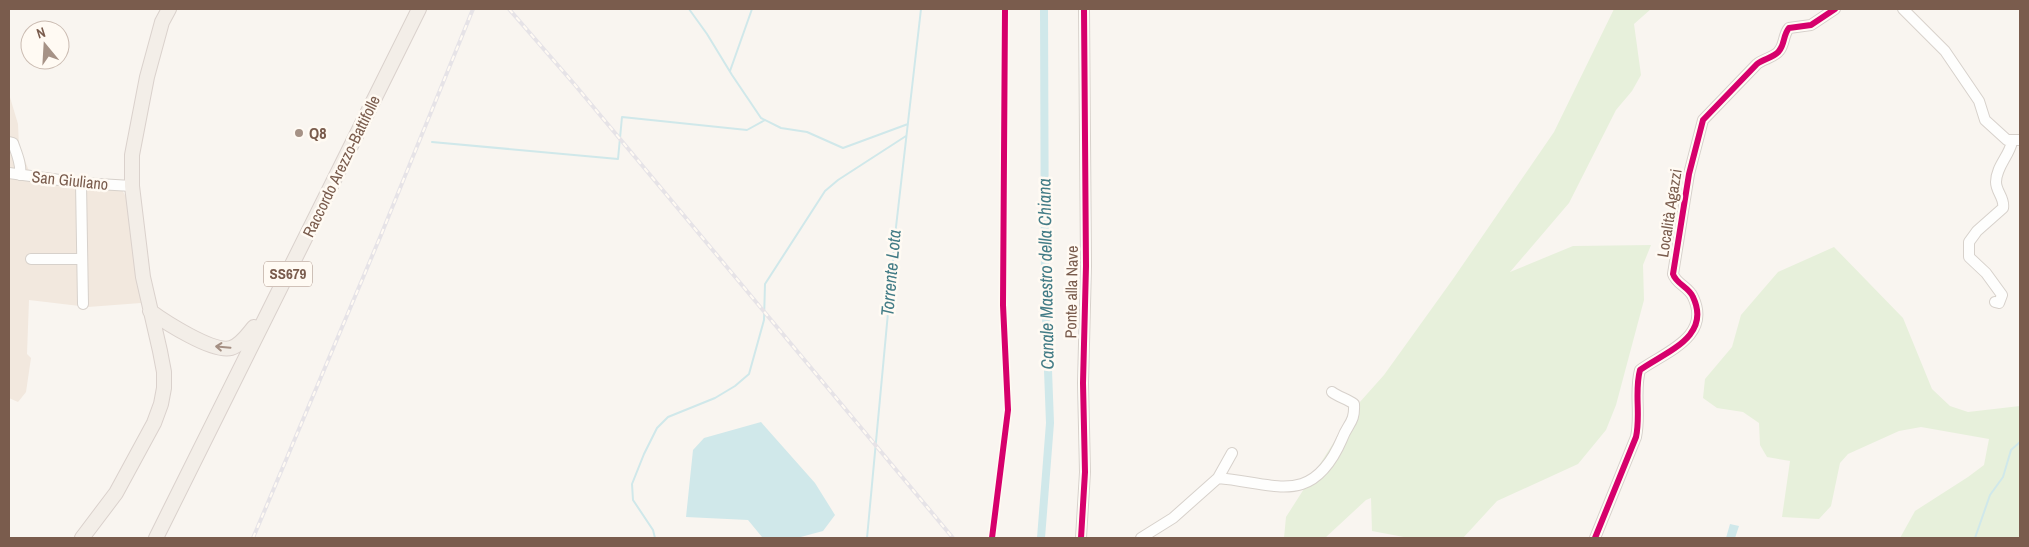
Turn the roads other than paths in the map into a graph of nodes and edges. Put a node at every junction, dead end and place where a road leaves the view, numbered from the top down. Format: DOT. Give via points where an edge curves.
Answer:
graph roads {
  1 [pos="169,9"];
  2 [pos="419,9"];
  3 [pos="1084,9"];
  4 [pos="1835,9"];
  5 [pos="1904,9"];
  6 [pos="2016,141"];
  7 [pos="9,142"];
  8 [pos="9,173"];
  9 [pos="20,175"];
  10 [pos="80,183"];
  11 [pos="132,186"];
  12 [pos="82,259"];
  13 [pos="31,260"];
  14 [pos="1995,302"];
  15 [pos="83,304"];
  16 [pos="271,307"];
  17 [pos="150,311"];
  18 [pos="1332,392"];
  19 [pos="1232,453"];
  20 [pos="1218,478"];
  21 [pos="82,538"];
  22 [pos="156,538"];
  23 [pos="1081,538"];
  24 [pos="1141,538"];
  25 [pos="1595,538"];
  1 -- 11 [label="main road" via="153,52 143,96 132,155"];
  2 -- 16 [label="main road, Raccordo Arezzo-Battifolle / SS679"];
  3 -- 23 [label="street, Ponte alla Nave" via="1085,472"];
  4 -- 25 [label="street, Località Agazzi" via="1811,25 1789,28 1779,52 1757,64 1703,120 1687,182 1673,274 1692,293 1697,320 1692,334 1681,344 1640,370 1636,437"];
  5 -- 6 [label="street" via="1945,51 1979,101 1985,120 2007,140"];
  6 -- 14 [label="street" via="2000,168 1996,182 2004,208 1969,242 1969,258 1986,273 2002,295 1999,303"];
  7 -- 9 [label="street" via="13,143"];
  8 -- 9 [label="street, San Giuliano"];
  9 -- 10 [label="street, San Giuliano"];
  10 -- 11 [label="street, San Giuliano"];
  10 -- 12 [label="street"];
  11 -- 17 [label="main road"];
  12 -- 13 [label="street"];
  12 -- 15 [label="street"];
  16 -- 17 [label="main road, one-way" via="244,340 234,348 224,349 164,321"];
  16 -- 22 [label="main road, Raccordo Arezzo-Battifolle / SS679"];
  17 -- 21 [label="main road" via="164,372 161,404 116,493"];
  18 -- 20 [label="street" via="1354,404 1355,416 1335,455 1313,479 1278,488"];
  19 -- 20 [label="street"];
  20 -- 24 [label="street" via="1173,518"];
}
